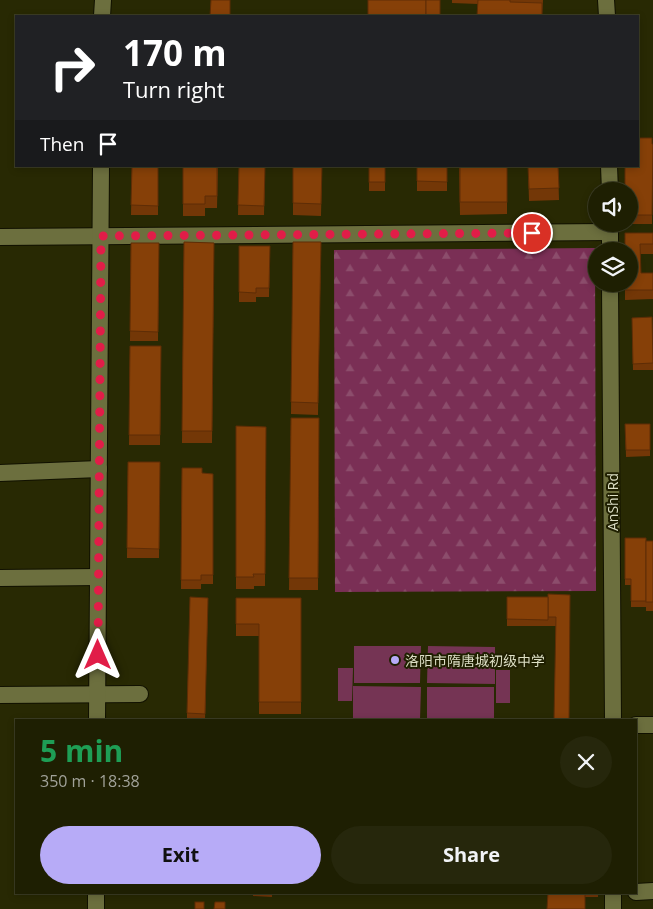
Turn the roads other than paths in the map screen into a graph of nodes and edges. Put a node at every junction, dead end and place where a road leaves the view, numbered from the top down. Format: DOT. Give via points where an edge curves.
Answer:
graph roads {
  1 [pos="103,0"];
  2 [pos="606,0"];
  3 [pos="102,15"];
  4 [pos="607,15"];
  5 [pos="101,167"];
  6 [pos="609,167"];
  7 [pos="610,182"];
  8 [pos="588,228"];
  9 [pos="101,236"];
  10 [pos="0,237"];
  11 [pos="610,292"];
  12 [pos="99,469"];
  13 [pos="0,473"];
  14 [pos="98,577"];
  15 [pos="0,578"];
  16 [pos="98,694"];
  17 [pos="140,694"];
  18 [pos="0,695"];
  19 [pos="97,719"];
  20 [pos="613,719"];
  21 [pos="637,725"];
  22 [pos="653,725"];
  23 [pos="653,891"];
  24 [pos="637,892"];
  25 [pos="96,894"];
  26 [pos="96,909"];
  1 -- 3 [label="street"];
  2 -- 4 [label="street"];
  5 -- 9 [label="street"];
  6 -- 7 [label="street"];
  8 -- 9 [label="street"];
  9 -- 10 [label="street"];
  9 -- 12 [label="street"];
  11 -- 20 [label="street, AnShi Rd"];
  12 -- 13 [label="street"];
  12 -- 14 [label="street"];
  14 -- 15 [label="street"];
  14 -- 16 [label="street"];
  16 -- 17 [label="street"];
  16 -- 18 [label="street"];
  16 -- 19 [label="street"];
  21 -- 22 [label="street"];
  23 -- 24 [label="street"];
  25 -- 26 [label="street"];
}
